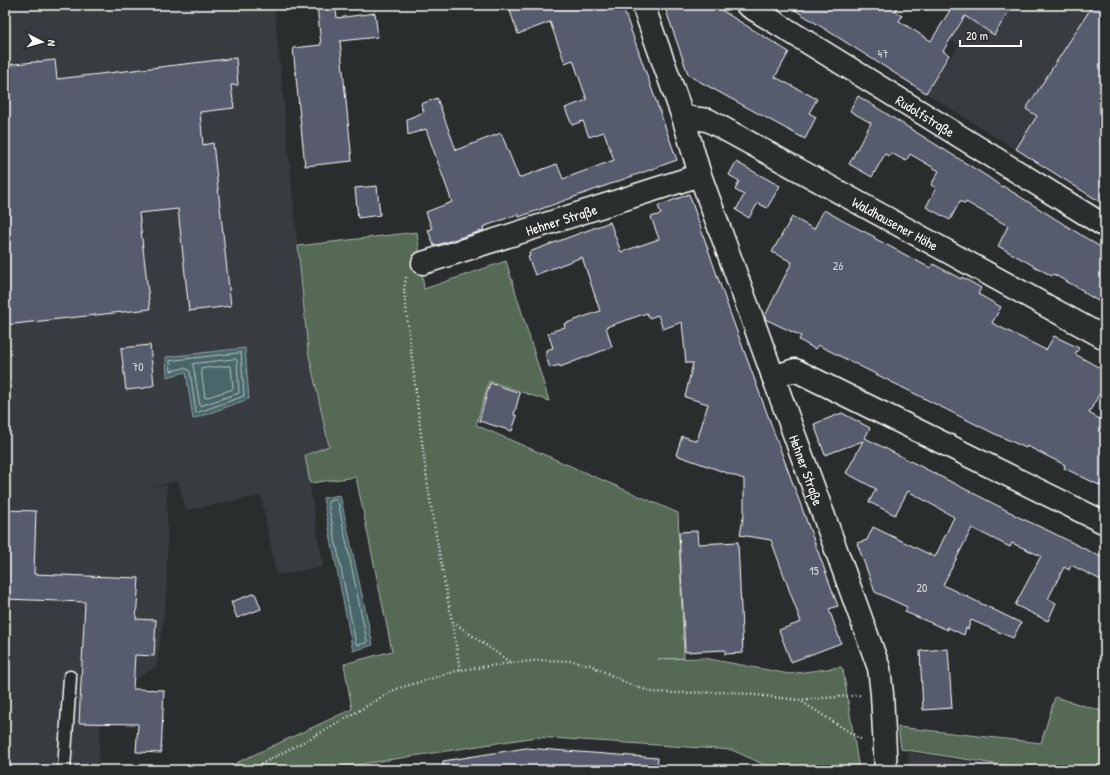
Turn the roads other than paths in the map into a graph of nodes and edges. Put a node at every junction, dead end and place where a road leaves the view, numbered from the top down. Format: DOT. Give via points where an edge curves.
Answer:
graph roads {
  1 [pos="643,5"];
  2 [pos="747,5"];
  3 [pos="683,117"];
  4 [pos="700,176"];
  5 [pos="1105,226"];
  6 [pos="423,263"];
  7 [pos="1105,338"];
  8 [pos="773,377"];
  9 [pos="1105,523"];
  10 [pos="70,677"];
  11 [pos="886,762"];
  12 [pos="64,770"];
  1 -- 3 [label="street, Hehner Straße"];
  2 -- 5 [label="street, Rudolfstraße"];
  3 -- 4 [label="street, Hehner Straße"];
  3 -- 7 [label="street, Waldhausener Höhe" via="708,120"];
  4 -- 6 [label="street, Hehner Straße"];
  4 -- 8 [label="street, Hehner Straße"];
  8 -- 9 [label="street" via="795,370"];
  8 -- 11 [label="street, Hehner Straße" via="879,668"];
  10 -- 12 [label="lane"];
}
